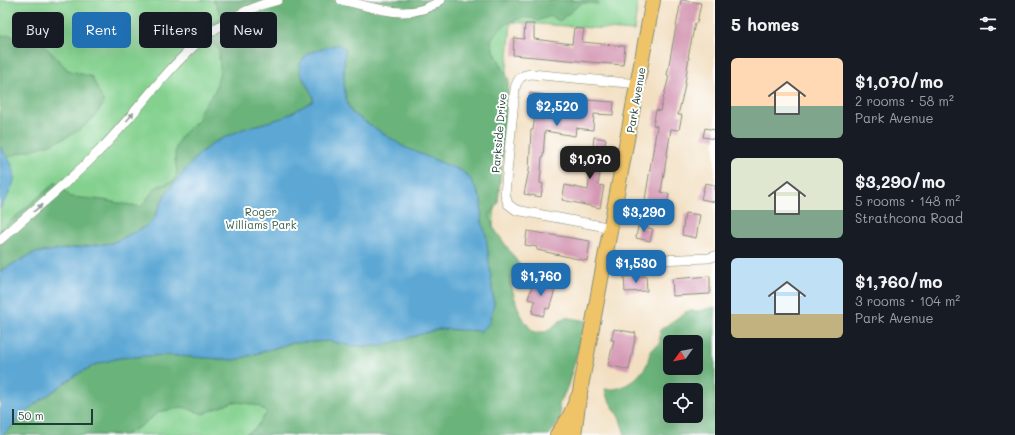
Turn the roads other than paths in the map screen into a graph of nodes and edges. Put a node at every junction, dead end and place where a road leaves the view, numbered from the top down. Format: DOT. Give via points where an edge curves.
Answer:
graph roads {
  1 [pos="278,0"];
  2 [pos="341,0"];
  3 [pos="441,0"];
  4 [pos="653,0"];
  5 [pos="639,84"];
  6 [pos="612,228"];
  7 [pos="0,240"];
  8 [pos="715,256"];
  9 [pos="605,262"];
  10 [pos="579,397"];
  11 [pos="558,435"];
  12 [pos="574,435"];
  7 -- 1 [label="street, one-way" via="101,150 169,69 189,50 236,16"];
  2 -- 3 [label="street" via="400,12 423,10"];
  4 -- 5 [label="main road, Park Avenue"];
  5 -- 6 [label="main road, Park Avenue"];
  5 -- 6 [label="street, Parkside Drive" via="531,74 522,76 514,89 505,194 508,204 516,210"];
  6 -- 9 [label="main road, Park Avenue"];
  8 -- 9 [label="street"];
  9 -- 10 [label="main road, Park Avenue"];
  10 -- 11 [label="highway" via="570,418"];
  10 -- 12 [label="main road, Park Avenue"];
}
